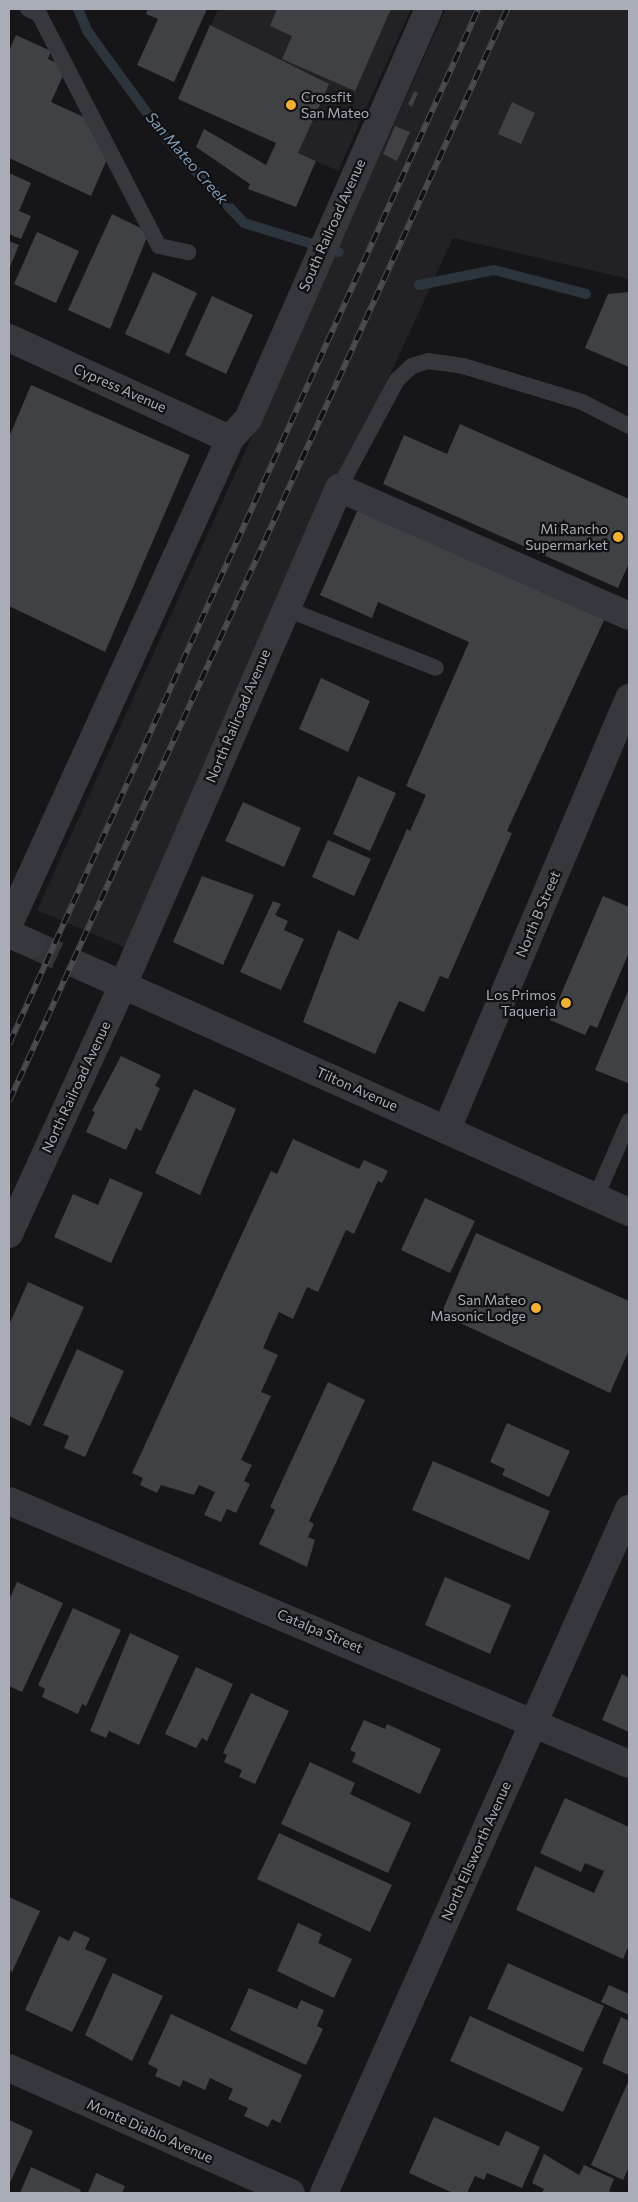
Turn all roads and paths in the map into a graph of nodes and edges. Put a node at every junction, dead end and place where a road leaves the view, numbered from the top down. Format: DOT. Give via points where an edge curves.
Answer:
graph roads {
  1 [pos="28,9"];
  2 [pos="429,9"];
  3 [pos="188,252"];
  4 [pos="9,338"];
  5 [pos="629,426"];
  6 [pos="230,439"];
  7 [pos="339,488"];
  8 [pos="284,608"];
  9 [pos="629,616"];
  10 [pos="436,668"];
  11 [pos="629,698"];
  12 [pos="9,924"];
  13 [pos="85,968"];
  14 [pos="123,985"];
  15 [pos="629,1122"];
  16 [pos="447,1130"];
  17 [pos="596,1197"];
  18 [pos="629,1212"];
  19 [pos="9,1234"];
  20 [pos="9,1501"];
  21 [pos="629,1509"];
  22 [pos="535,1720"];
  23 [pos="629,1764"];
  24 [pos="9,2068"];
  25 [pos="291,2193"];
  26 [pos="324,2193"];
  1 -- 3 [label="lane" via="39,14 159,246"];
  2 -- 6 [label="street, South Railroad Avenue" via="248,419"];
  4 -- 6 [label="street, Cypress Avenue"];
  5 -- 7 [label="lane" via="582,402 463,366 428,361 412,366 397,380"];
  6 -- 12 [label="street"];
  7 -- 8 [label="street, North Railroad Avenue"];
  7 -- 9 [label="street"];
  8 -- 10 [label="lane"];
  8 -- 14 [label="street, North Railroad Avenue"];
  11 -- 16 [label="street, North B Street"];
  13 -- 14 [label="street, Tilton Avenue"];
  14 -- 16 [label="street, Tilton Avenue"];
  14 -- 19 [label="street, North Railroad Avenue"];
  15 -- 17 [label="lane"];
  16 -- 17 [label="street, Tilton Avenue"];
  17 -- 18 [label="street, Tilton Avenue"];
  20 -- 22 [label="street, Catalpa Street"];
  21 -- 22 [label="street, North Ellsworth Avenue"];
  22 -- 23 [label="street, Catalpa Street"];
  22 -- 26 [label="street, North Ellsworth Avenue"];
  24 -- 25 [label="street, Monte Diablo Avenue"];
}
